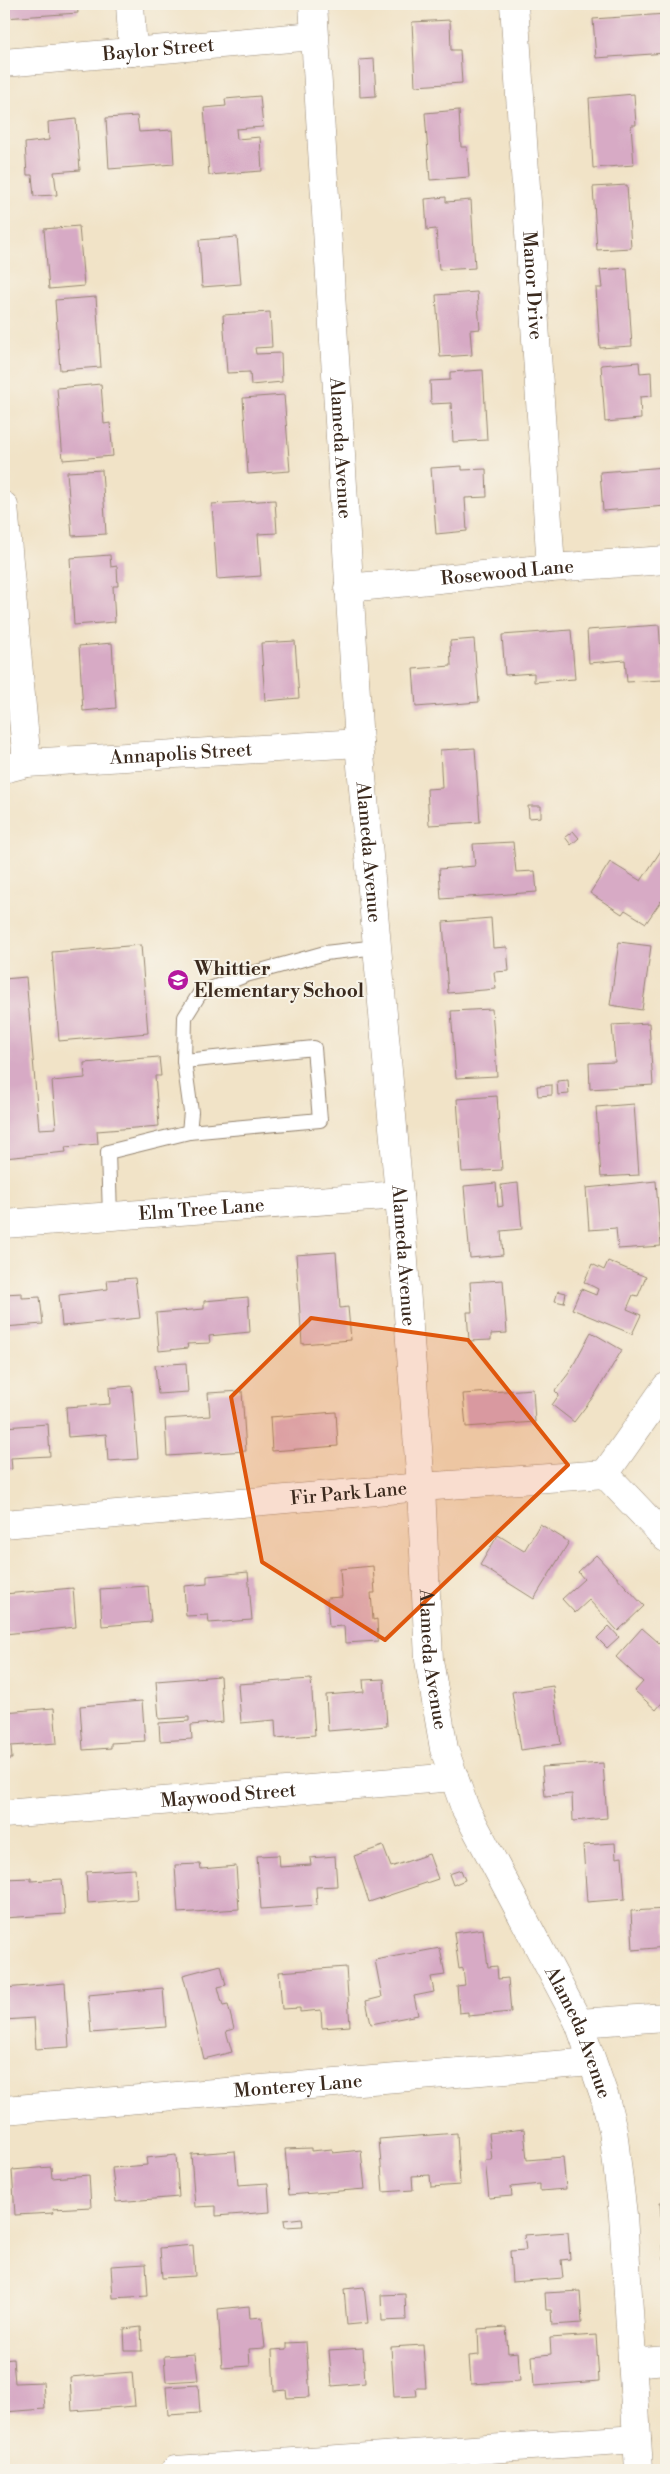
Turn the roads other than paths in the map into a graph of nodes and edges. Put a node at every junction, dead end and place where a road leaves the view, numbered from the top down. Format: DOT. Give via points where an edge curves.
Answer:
graph roads {
  1 [pos="130,4"];
  2 [pos="313,4"];
  3 [pos="514,4"];
  4 [pos="314,36"];
  5 [pos="133,52"];
  6 [pos="4,63"];
  7 [pos="4,506"];
  8 [pos="666,560"];
  9 [pos="551,568"];
  10 [pos="348,588"];
  11 [pos="359,743"];
  12 [pos="15,766"];
  13 [pos="377,947"];
  14 [pos="184,1061"];
  15 [pos="189,1132"];
  16 [pos="399,1194"];
  17 [pos="110,1216"];
  18 [pos="4,1224"];
  19 [pos="666,1387"];
  20 [pos="605,1474"];
  21 [pos="421,1487"];
  22 [pos="4,1524"];
  23 [pos="666,1538"];
  24 [pos="454,1777"];
  25 [pos="4,1814"];
  26 [pos="666,2017"];
  27 [pos="578,2023"];
  28 [pos="592,2062"];
  29 [pos="4,2110"];
  30 [pos="666,2360"];
  31 [pos="632,2363"];
  32 [pos="637,2439"];
  33 [pos="175,2470"];
  34 [pos="639,2470"];
  1 -- 5 [label="street"];
  2 -- 4 [label="street, Alameda Avenue"];
  3 -- 9 [label="street, Manor Drive"];
  4 -- 5 [label="street, Baylor Street"];
  4 -- 10 [label="street, Alameda Avenue"];
  5 -- 6 [label="street, Baylor Street"];
  7 -- 12 [label="street"];
  8 -- 9 [label="street, Rosewood Lane"];
  9 -- 10 [label="street, Rosewood Lane"];
  10 -- 11 [label="street, Alameda Avenue"];
  11 -- 12 [label="street, Annapolis Street"];
  11 -- 13 [label="street, Alameda Avenue"];
  13 -- 14 [label="lane" via="324,953 246,975 200,993 185,1018"];
  13 -- 16 [label="street, Alameda Avenue"];
  14 -- 15 [label="lane" via="191,1112"];
  14 -- 15 [label="lane" via="314,1048 320,1120"];
  15 -- 17 [label="lane" via="108,1152"];
  16 -- 17 [label="street, Elm Tree Lane"];
  16 -- 21 [label="street, Alameda Avenue"];
  17 -- 18 [label="street, Elm Tree Lane"];
  19 -- 20 [label="street"];
  20 -- 21 [label="street, Fir Park Lane"];
  20 -- 23 [label="street"];
  21 -- 22 [label="street, Fir Park Lane"];
  21 -- 24 [label="street, Alameda Avenue" via="430,1660 438,1716"];
  24 -- 25 [label="street, Maywood Street"];
  24 -- 27 [label="street, Alameda Avenue" via="479,1836"];
  26 -- 27 [label="street"];
  27 -- 28 [label="street, Alameda Avenue"];
  28 -- 29 [label="street, Monterey Lane"];
  28 -- 31 [label="street, Alameda Avenue" via="609,2114 619,2172"];
  30 -- 31 [label="street"];
  31 -- 32 [label="street, Alameda Avenue"];
  32 -- 33 [label="street"];
  32 -- 34 [label="street, Alameda Avenue"];
}
